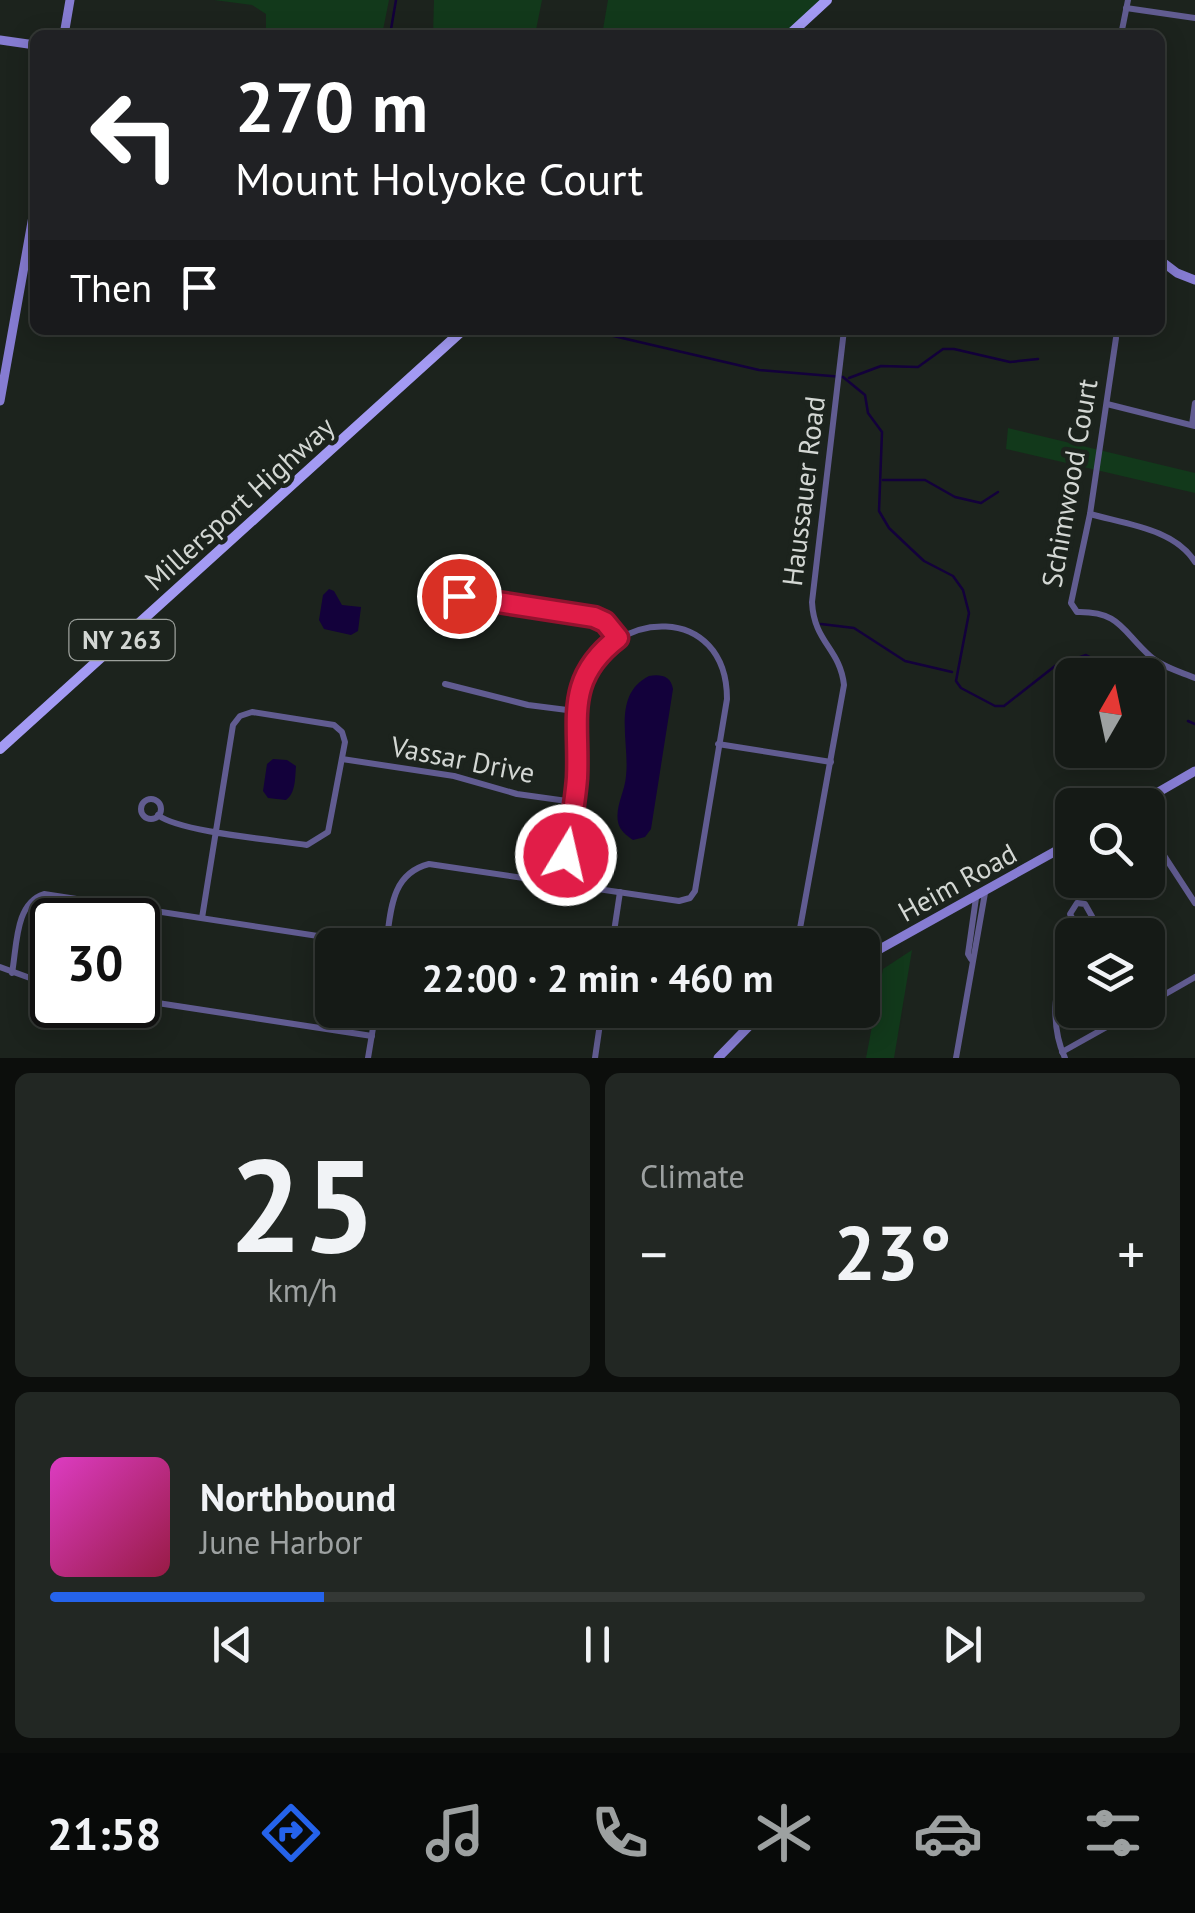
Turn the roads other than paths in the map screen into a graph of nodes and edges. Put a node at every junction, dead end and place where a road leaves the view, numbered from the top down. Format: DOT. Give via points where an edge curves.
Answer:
graph roads {
  1 [pos="70,0"];
  2 [pos="827,0"];
  3 [pos="1127,4"];
  4 [pos="1195,18"];
  5 [pos="65,30"];
  6 [pos="794,30"];
  7 [pos="1122,30"];
  8 [pos="0,40"];
  9 [pos="30,44"];
  10 [pos="30,233"];
  11 [pos="1165,264"];
  12 [pos="1195,280"];
  13 [pos="457,335"];
  14 [pos="843,335"];
  15 [pos="1116,338"];
  16 [pos="0,401"];
  17 [pos="1106,404"];
  18 [pos="1195,404"];
  19 [pos="1193,425"];
  20 [pos="1090,514"];
  21 [pos="1195,562"];
  22 [pos="459,596"];
  23 [pos="618,638"];
  24 [pos="1195,678"];
  25 [pos="445,684"];
  26 [pos="575,710"];
  27 [pos="718,744"];
  28 [pos="0,749"];
  29 [pos="342,759"];
  30 [pos="831,762"];
  31 [pos="1195,770"];
  32 [pos="1165,788"];
  33 [pos="574,802"];
  34 [pos="158,815"];
  35 [pos="216,830"];
  36 [pos="1055,852"];
  37 [pos="1165,856"];
  38 [pos="562,882"];
  39 [pos="620,892"];
  40 [pos="980,895"];
  41 [pos="1195,903"];
  42 [pos="202,918"];
  43 [pos="389,928"];
  44 [pos="615,928"];
  45 [pos="801,928"];
  46 [pos="315,935"];
  47 [pos="1084,935"];
  48 [pos="880,949"];
  49 [pos="0,967"];
  50 [pos="12,973"];
  51 [pos="1195,978"];
  52 [pos="30,979"];
  53 [pos="1165,995"];
  54 [pos="160,1003"];
  55 [pos="373,1028"];
  56 [pos="599,1028"];
  57 [pos="747,1028"];
  58 [pos="1055,1028"];
  59 [pos="1107,1028"];
  60 [pos="372,1036"];
  61 [pos="1063,1055"];
  62 [pos="368,1058"];
  63 [pos="595,1058"];
  64 [pos="718,1058"];
  65 [pos="956,1058"];
  1 -- 5 [label="street"];
  2 -- 6 [label="main road"];
  3 -- 4 [label="street"];
  3 -- 7 [label="street"];
  8 -- 9 [label="street"];
  10 -- 16 [label="street"];
  11 -- 12 [label="street"];
  13 -- 28 [label="main road, Millersport Highway / NY 263"];
  14 -- 30 [label="street, Haussauer Road" via="812,602 815,628 842,670 844,685"];
  15 -- 17 [label="street, Schimwood Court"];
  17 -- 19 [label="street"];
  17 -- 20 [label="street, Schimwood Court"];
  18 -- 19 [label="street"];
  20 -- 21 [label="street" via="1168,538"];
  20 -- 24 [label="street, Schimwood Court" via="1072,607 1117,620 1150,657"];
  22 -- 23 [label="street" via="594,617"];
  23 -- 26 [label="street" via="588,670"];
  23 -- 27 [label="street" via="670,626 709,646 727,688"];
  25 -- 26 [label="street"];
  26 -- 33 [label="street"];
  27 -- 30 [label="street"];
  27 -- 39 [label="street" via="693,898 679,902"];
  29 -- 33 [label="street, Vassar Drive"];
  29 -- 35 [label="street" via="321,840 307,845"];
  29 -- 35 [label="street" via="345,742 334,725 252,712 240,716"];
  30 -- 45 [label="street, Haussauer Road"];
  31 -- 32 [label="street"];
  33 -- 38 [label="street"];
  34 -- 35 [label="street"];
  35 -- 42 [label="street"];
  36 -- 40 [label="street, Heim Road"];
  37 -- 41 [label="street"];
  38 -- 39 [label="street"];
  38 -- 43 [label="street" via="429,864 407,874 393,899"];
  39 -- 44 [label="street"];
  40 -- 48 [label="street, Heim Road"];
  40 -- 65 [label="street"];
  42 -- 46 [label="street"];
  42 -- 50 [label="street" via="38,895 24,908"];
  47 -- 47 [label="street" via="1094,920 1077,902 1070,914"];
  49 -- 50 [label="street"];
  50 -- 52 [label="street"];
  51 -- 53 [label="street"];
  54 -- 60 [label="street"];
  55 -- 60 [label="street"];
  56 -- 63 [label="street"];
  57 -- 64 [label="street"];
  58 -- 61 [label="street"];
  59 -- 61 [label="street"];
  60 -- 62 [label="street"];
}
